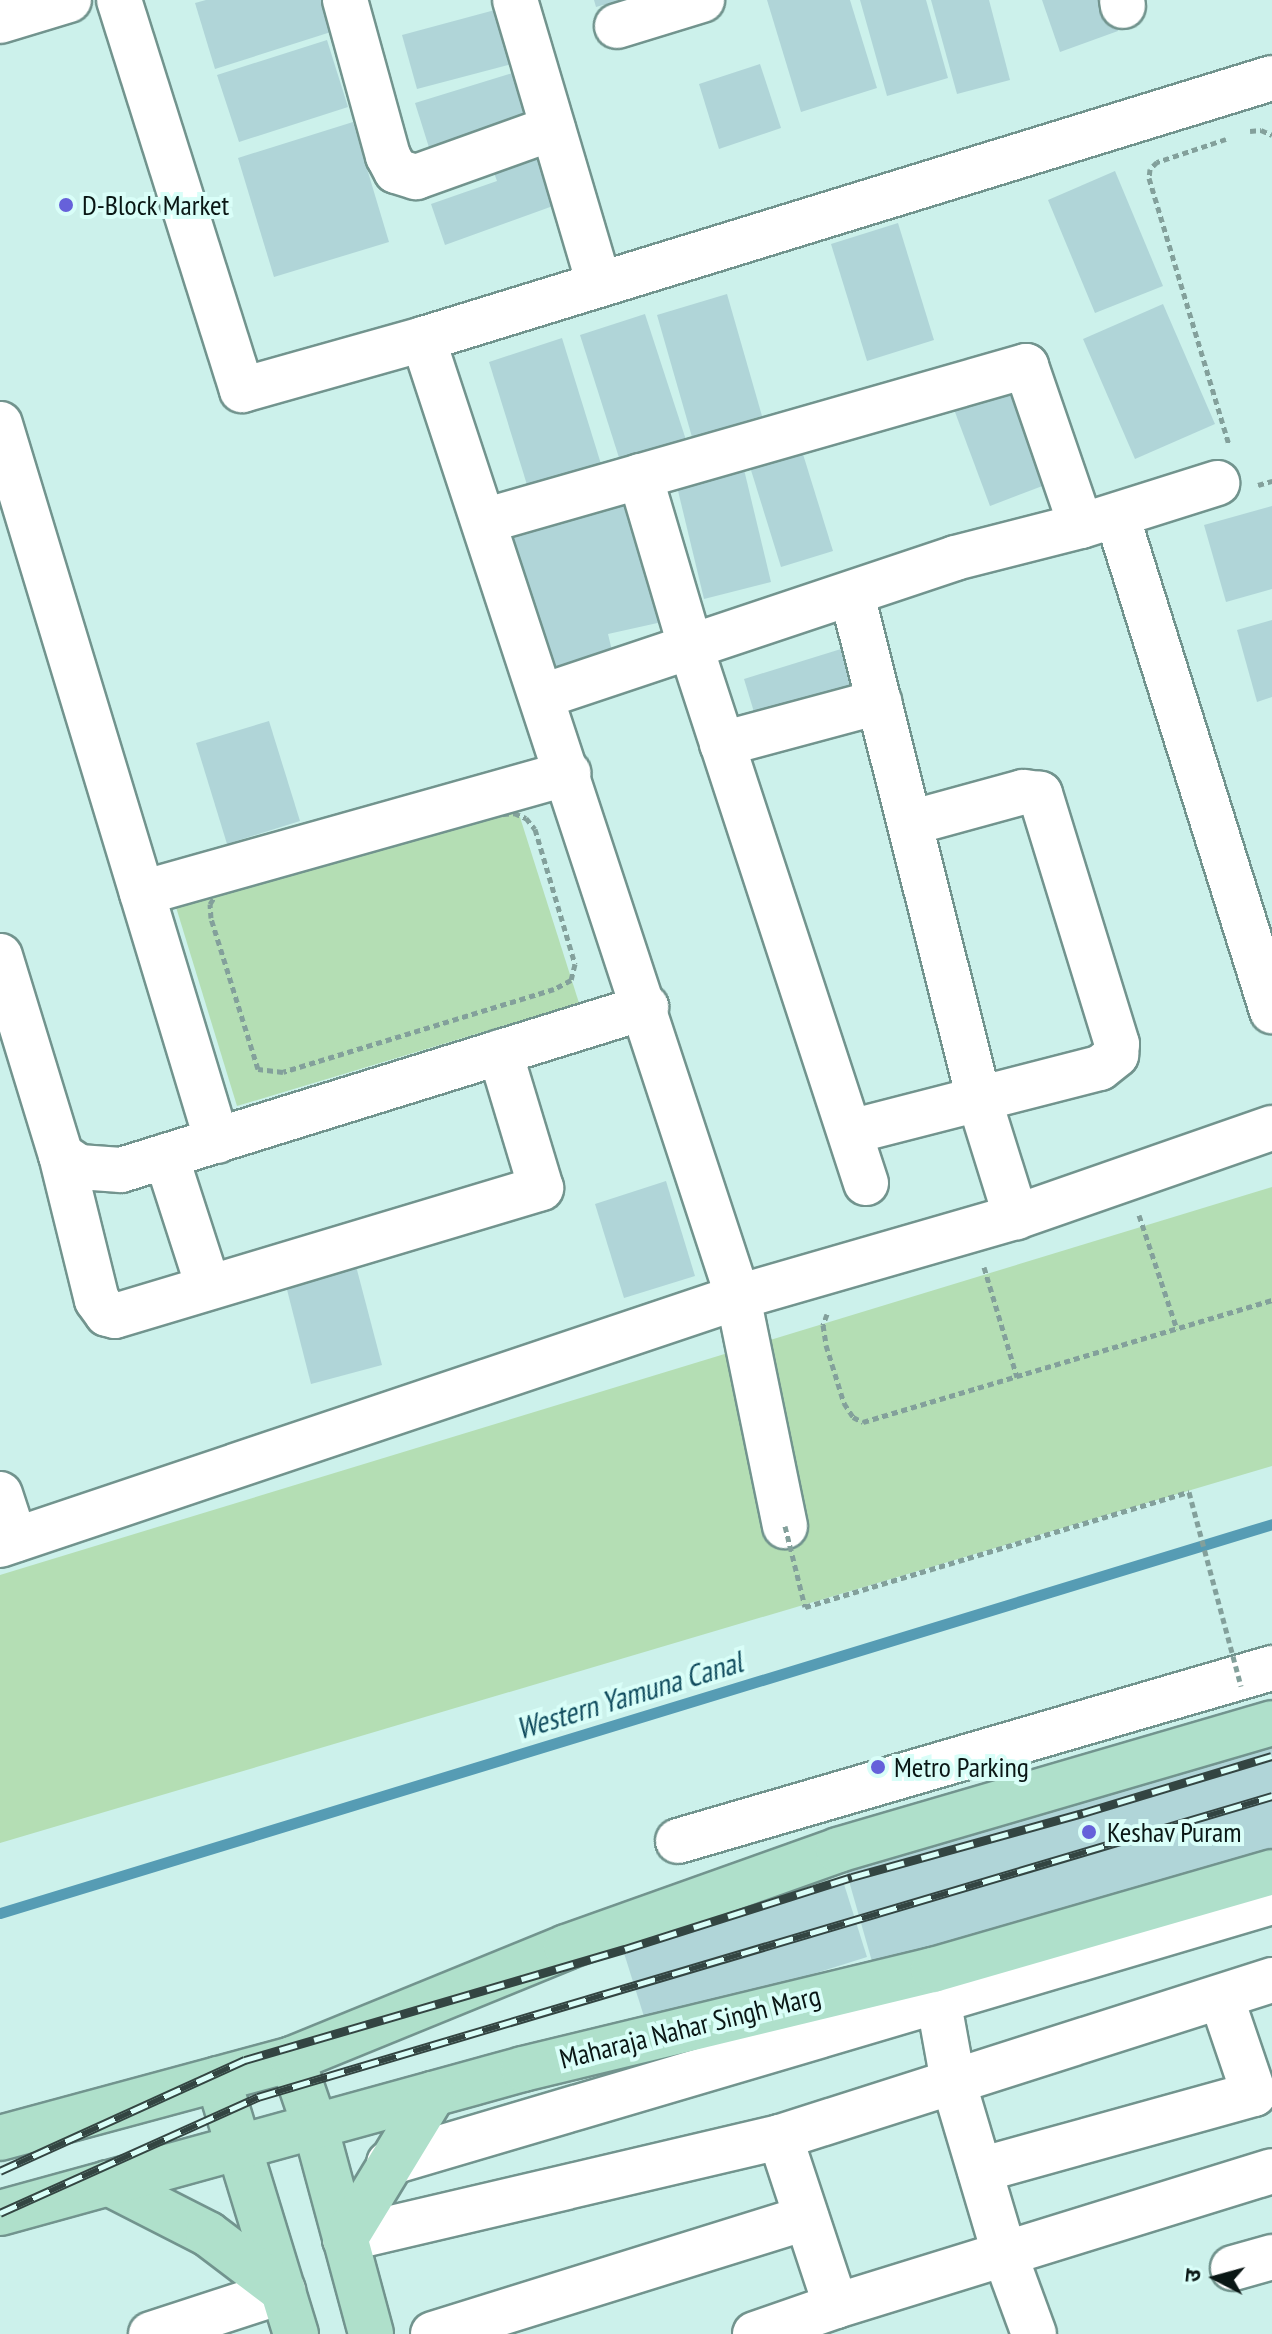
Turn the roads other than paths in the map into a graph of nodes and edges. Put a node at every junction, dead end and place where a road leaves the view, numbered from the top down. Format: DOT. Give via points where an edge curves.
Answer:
graph roads {
  1 [pos="69,0"];
  2 [pos="119,0"];
  3 [pos="345,0"];
  4 [pos="515,0"];
  5 [pos="693,1"];
  6 [pos="0,21"];
  7 [pos="617,26"];
  8 [pos="1272,78"];
  9 [pos="553,128"];
  10 [pos="599,284"];
  11 [pos="423,339"];
  12 [pos="0,424"];
  13 [pos="1223,465"];
  14 [pos="640,476"];
  15 [pos="484,521"];
  16 [pos="1099,521"];
  17 [pos="852,595"];
  18 [pos="691,648"];
  19 [pos="543,696"];
  20 [pos="879,702"];
  21 [pos="722,744"];
  22 [pos="568,773"];
  23 [pos="910,823"];
  24 [pos="142,893"];
  25 [pos="0,956"];
  26 [pos="646,1007"];
  27 [pos="1272,1011"];
  28 [pos="500,1052"];
  29 [pos="979,1099"];
  30 [pos="1272,1128"];
  31 [pos="850,1132"];
  32 [pos="217,1141"];
  33 [pos="61,1155"];
  34 [pos="166,1156"];
  35 [pos="866,1183"];
  36 [pos="1016,1217"];
  37 [pos="208,1286"];
  38 [pos="738,1297"];
  39 [pos="0,1494"];
  40 [pos="785,1526"];
  41 [pos="8,1542"];
  42 [pos="1257,1677"];
  43 [pos="1272,1723"];
  44 [pos="757,1817"];
  45 [pos="678,1841"];
  46 [pos="1272,1872"];
  47 [pos="773,1873"];
  48 [pos="1272,1902"];
  49 [pos="1272,1980"];
  50 [pos="935,1985"];
  51 [pos="1221,1997"];
  52 [pos="738,2036"];
  53 [pos="292,2059"];
  54 [pos="218,2079"];
  55 [pos="953,2081"];
  56 [pos="433,2094"];
  57 [pos="315,2126"];
  58 [pos="780,2137"];
  59 [pos="0,2138"];
  60 [pos="239,2147"];
  61 [pos="389,2163"];
  62 [pos="980,2170"];
  63 [pos="1272,2171"];
  64 [pos="108,2183"];
  65 [pos="0,2213"];
  66 [pos="806,2218"];
  67 [pos="345,2239"];
  68 [pos="1005,2255"];
  69 [pos="283,2291"];
  70 [pos="836,2306"];
  71 [pos="1023,2331"];
  72 [pos="151,2334"];
  73 [pos="296,2334"];
  74 [pos="371,2334"];
  75 [pos="433,2334"];
  76 [pos="755,2334"];
  1 -- 6 [label="street"];
  2 -- 11 [label="street" via="242,390"];
  3 -- 9 [label="street" via="396,171 416,177"];
  4 -- 9 [label="street"];
  5 -- 7 [label="street"];
  8 -- 10 [label="street"];
  9 -- 10 [label="street"];
  10 -- 11 [label="street"];
  11 -- 15 [label="street"];
  12 -- 24 [label="street"];
  13 -- 16 [label="street"];
  14 -- 15 [label="street"];
  14 -- 16 [label="street" via="1026,366"];
  14 -- 18 [label="street"];
  15 -- 19 [label="street"];
  16 -- 17 [label="street" via="955,558"];
  16 -- 27 [label="street"];
  17 -- 18 [label="street"];
  17 -- 20 [label="street"];
  18 -- 19 [label="street"];
  18 -- 21 [label="street"];
  19 -- 22 [label="street"];
  20 -- 21 [label="street"];
  20 -- 23 [label="street"];
  21 -- 31 [label="street"];
  22 -- 24 [label="street"];
  22 -- 26 [label="street"];
  23 -- 29 [label="street"];
  23 -- 29 [label="street" via="1023,792 1040,794 1117,1044 1116,1055 1100,1068"];
  24 -- 32 [label="street"];
  25 -- 33 [label="street"];
  26 -- 28 [label="street"];
  26 -- 38 [label="street"];
  28 -- 32 [label="street"];
  28 -- 37 [label="street" via="541,1188"];
  29 -- 31 [label="street"];
  29 -- 36 [label="street"];
  30 -- 36 [label="street"];
  31 -- 35 [label="street"];
  32 -- 34 [label="street"];
  33 -- 34 [label="street" via="79,1167 121,1170"];
  33 -- 37 [label="street" via="97,1300 107,1314 115,1316"];
  34 -- 37 [label="street"];
  36 -- 38 [label="street"];
  38 -- 40 [label="street"];
  38 -- 41 [label="street"];
  39 -- 41 [label="street"];
  42 -- 44 [label="street"];
  43 -- 47 [label="main road"];
  44 -- 45 [label="street"];
  44 -- 47 [label="street"];
  46 -- 50 [label="main road, Maharaja Nahar Singh Marg"];
  47 -- 53 [label="main road" via="566,1947"];
  48 -- 50 [label="street"];
  49 -- 51 [label="street"];
  50 -- 52 [label="main road, Maharaja Nahar Singh Marg"];
  50 -- 55 [label="street"];
  51 -- 55 [label="street"];
  51 -- 62 [label="street" via="1254,2094"];
  52 -- 56 [label="main road, Maharaja Nahar Singh Marg"];
  52 -- 61 [label="street"];
  53 -- 54 [label="main road"];
  53 -- 57 [label="main road"];
  54 -- 59 [label="main road"];
  54 -- 60 [label="main road"];
  55 -- 58 [label="street"];
  55 -- 62 [label="street"];
  56 -- 57 [label="main road, Maharaja Nahar Singh Marg"];
  56 -- 61 [label="main road"];
  57 -- 60 [label="main road, Maharaja Nahar Singh Marg"];
  57 -- 67 [label="main road"];
  58 -- 66 [label="street"];
  58 -- 67 [label="street"];
  60 -- 64 [label="main road, Maharaja Nahar Singh Marg"];
  60 -- 69 [label="main road"];
  61 -- 67 [label="main road"];
  62 -- 68 [label="street"];
  63 -- 68 [label="street"];
  64 -- 65 [label="main road, Maharaja Nahar Singh Marg"];
  64 -- 69 [label="main road" via="208,2234"];
  66 -- 70 [label="street"];
  66 -- 75 [label="street"];
  67 -- 74 [label="main road"];
  68 -- 70 [label="street"];
  68 -- 71 [label="street"];
  69 -- 72 [label="street"];
  69 -- 73 [label="main road"];
  70 -- 76 [label="street"];
}
